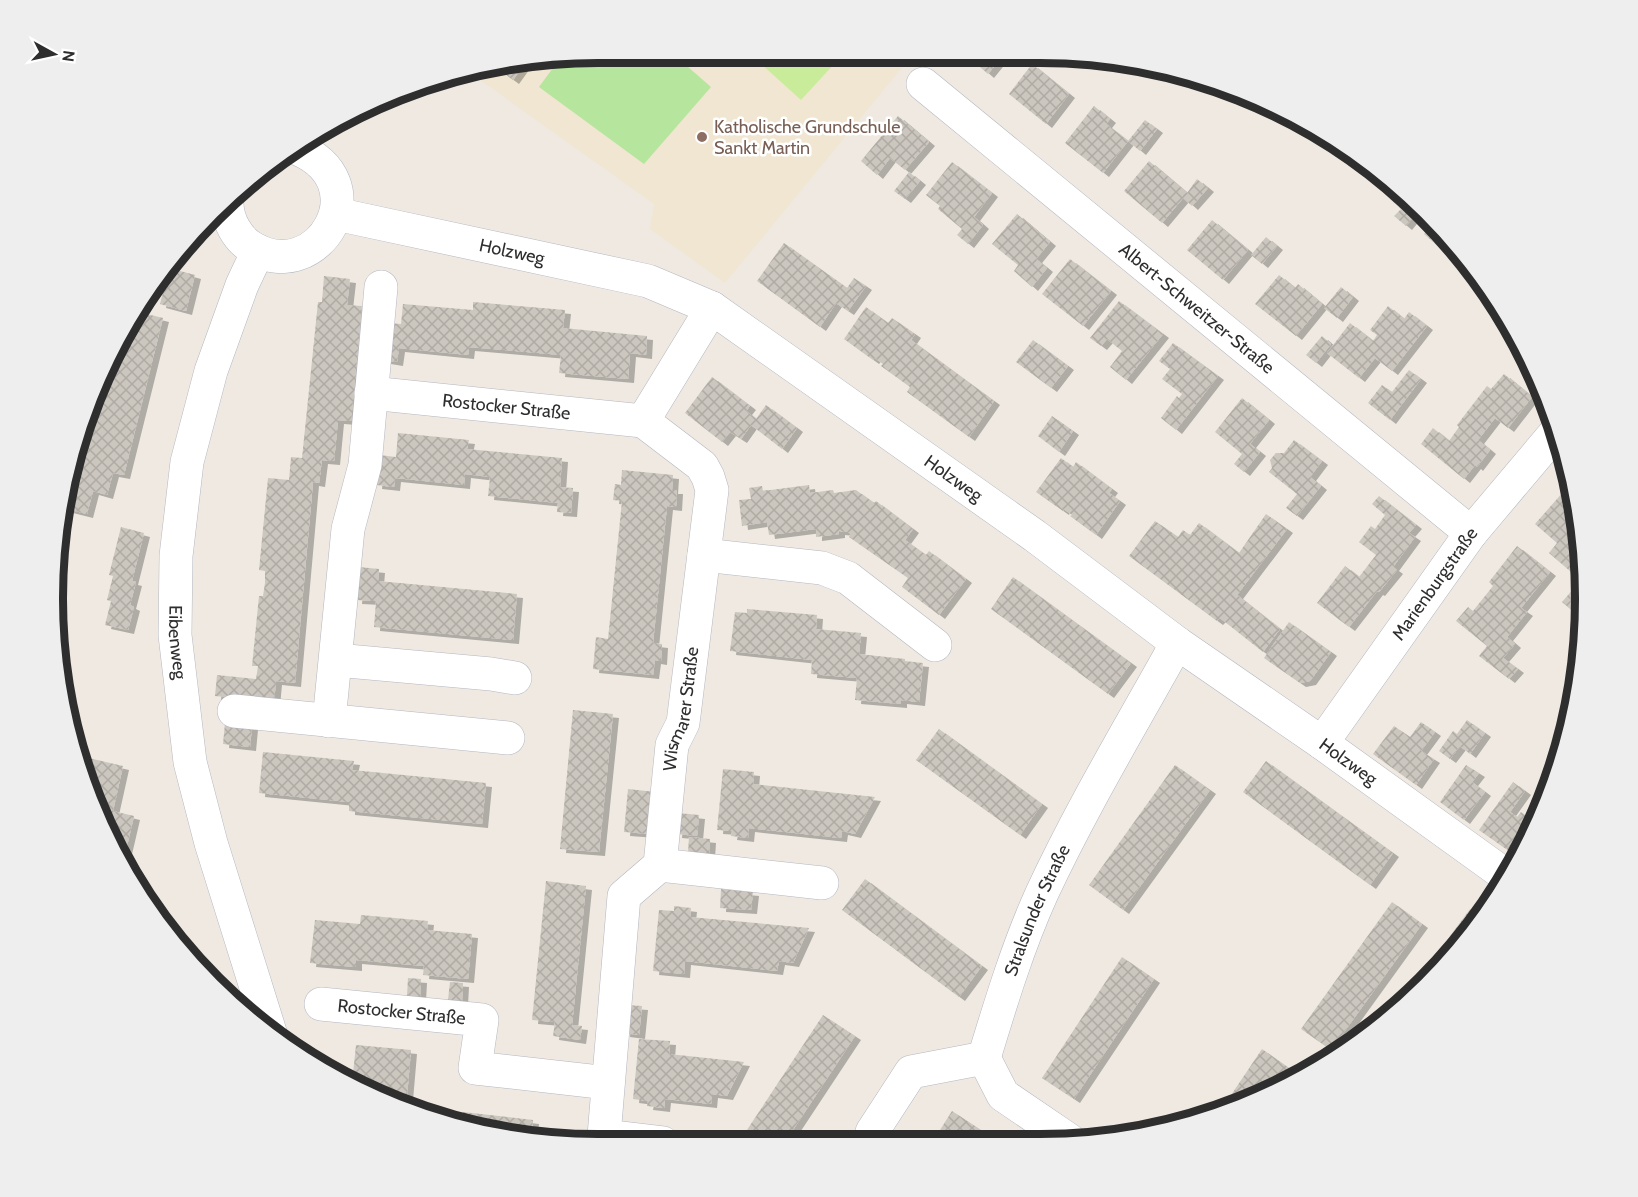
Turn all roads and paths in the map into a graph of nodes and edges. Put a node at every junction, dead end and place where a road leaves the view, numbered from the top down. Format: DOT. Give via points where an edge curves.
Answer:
graph roads {
  1 [pos="923,84"];
  2 [pos="310,148"];
  3 [pos="228,212"];
  4 [pos="336,214"];
  5 [pos="258,251"];
  6 [pos="381,287"];
  7 [pos="712,308"];
  8 [pos="371,393"];
  9 [pos="643,421"];
  10 [pos="1551,438"];
  11 [pos="1471,533"];
  12 [pos="704,555"];
  13 [pos="1177,643"];
  14 [pos="935,645"];
  15 [pos="336,660"];
  16 [pos="515,678"];
  17 [pos="234,711"];
  18 [pos="329,721"];
  19 [pos="508,738"];
  20 [pos="1322,743"];
  21 [pos="660,865"];
  22 [pos="1500,871"];
  23 [pos="822,883"];
  24 [pos="321,1004"];
  25 [pos="265,1017"];
  26 [pos="984,1058"];
  27 [pos="608,1083"];
  28 [pos="872,1132"];
  29 [pos="1060,1133"];
  30 [pos="604,1134"];
  1 -- 11 [label="street, Albert-Schweitzer-Straße"];
  2 -- 4 [label="street" via="334,181"];
  3 -- 5 [label="street" via="239,236"];
  4 -- 5 [label="street" via="319,242 305,251 273,256"];
  4 -- 7 [label="street, Holzweg" via="648,281"];
  5 -- 25 [label="street, Eibenweg" via="211,371 187,462 176,556 175,635 190,762"];
  6 -- 8 [label="street"];
  7 -- 9 [label="street"];
  7 -- 13 [label="street, Holzweg" via="1035,536"];
  8 -- 9 [label="street, Rostocker Straße"];
  8 -- 15 [label="street" via="365,465 348,529"];
  9 -- 12 [label="street, Wismarer Straße" via="702,466 708,477 712,490"];
  10 -- 11 [label="street, Marienburgstraße"];
  11 -- 20 [label="street, Marienburgstraße"];
  12 -- 14 [label="street" via="822,568 848,578"];
  12 -- 21 [label="street, Wismarer Straße" via="683,723 672,745"];
  13 -- 20 [label="street, Holzweg"];
  13 -- 26 [label="street, Stralsunder Straße" via="1041,895"];
  15 -- 16 [label="street"];
  15 -- 18 [label="street"];
  17 -- 18 [label="street"];
  18 -- 19 [label="street"];
  20 -- 22 [label="street, Holzweg"];
  21 -- 23 [label="street"];
  21 -- 27 [label="street" via="624,896"];
  24 -- 27 [label="street, Rostocker Straße" via="482,1020 475,1068"];
  26 -- 28 [label="street" via="911,1072"];
  26 -- 29 [label="street" via="1003,1095"];
  27 -- 30 [label="street"];
}
